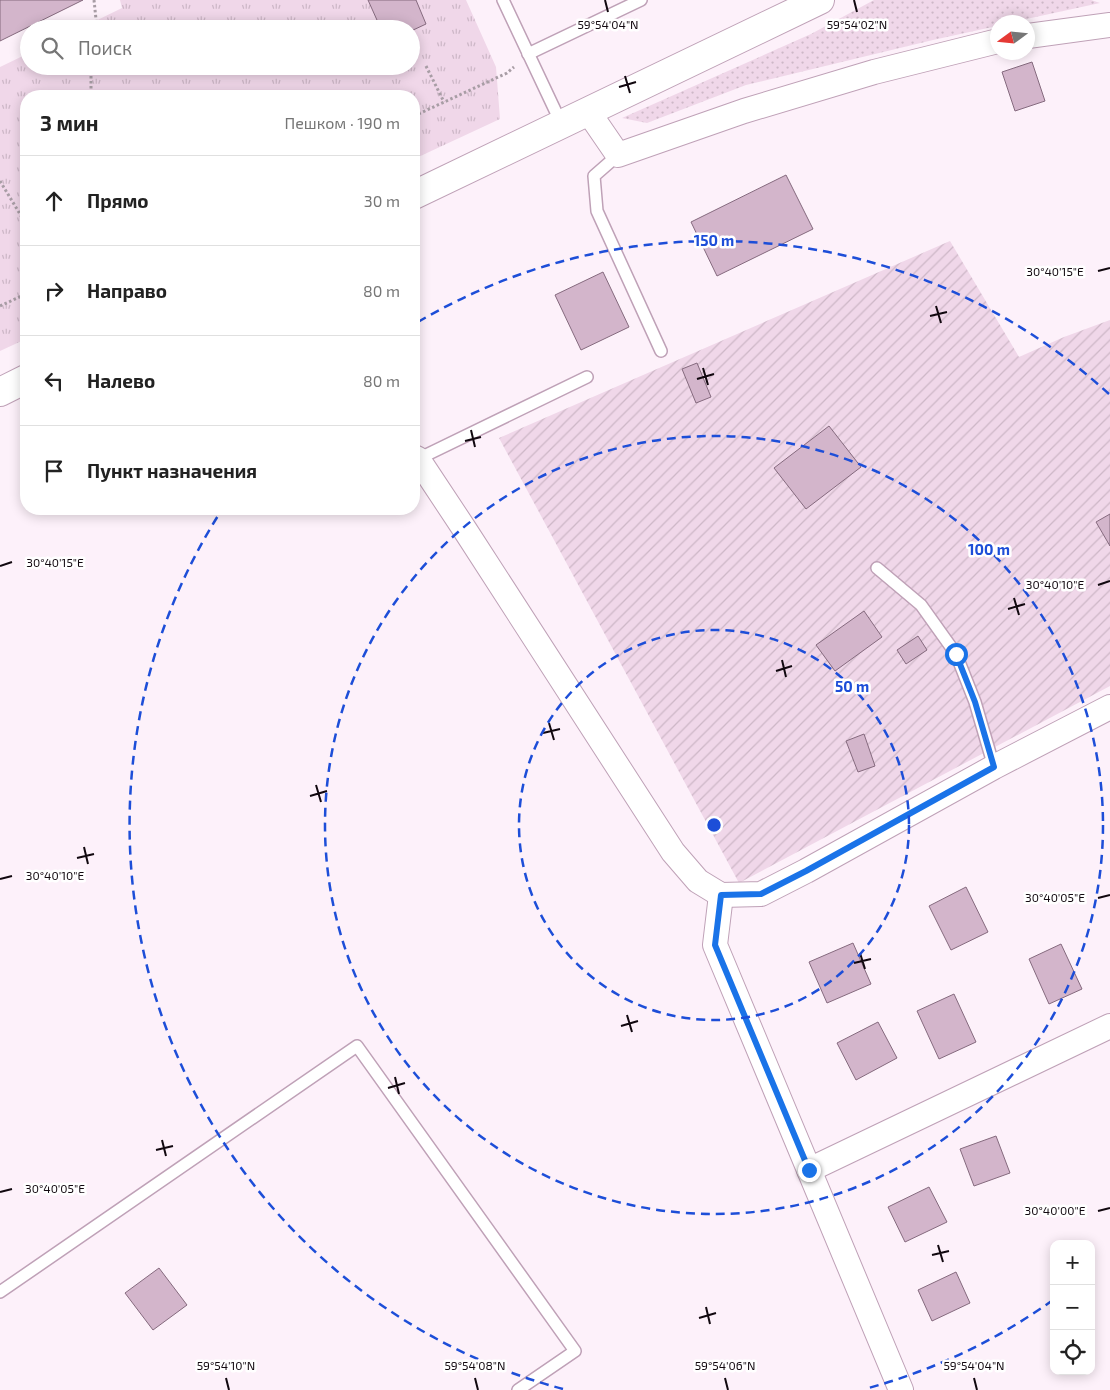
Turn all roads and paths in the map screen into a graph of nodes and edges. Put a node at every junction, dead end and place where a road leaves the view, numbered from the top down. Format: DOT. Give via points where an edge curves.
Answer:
graph roads {
  1 [pos="94,0"];
  2 [pos="641,0"];
  3 [pos="820,0"];
  4 [pos="505,1"];
  5 [pos="96,20"];
  6 [pos="1110,25"];
  7 [pos="1035,35"];
  8 [pos="990,43"];
  9 [pos="528,54"];
  10 [pos="426,66"];
  11 [pos="91,75"];
  12 [pos="91,90"];
  13 [pos="444,102"];
  14 [pos="590,111"];
  15 [pos="420,113"];
  16 [pos="562,125"];
  17 [pos="618,155"];
  18 [pos="0,182"];
  19 [pos="420,192"];
  20 [pos="20,214"];
  21 [pos="20,297"];
  22 [pos="0,306"];
  23 [pos="661,351"];
  24 [pos="587,377"];
  25 [pos="20,382"];
  26 [pos="0,392"];
  27 [pos="420,456"];
  28 [pos="420,464"];
  29 [pos="877,568"];
  30 [pos="1110,707"];
  31 [pos="994,767"];
  32 [pos="721,895"];
  33 [pos="1110,1026"];
  34 [pos="809,1170"];
  35 [pos="0,1292"];
  36 [pos="518,1390"];
  37 [pos="900,1390"];
  1 -- 5 [label="path"];
  2 -- 9 [label="lane"];
  3 -- 14 [label="main road"];
  4 -- 9 [label="lane"];
  6 -- 7 [label="street"];
  8 -- 17 [label="street" via="846,80"];
  9 -- 13 [label="path" via="507,73"];
  9 -- 16 [label="lane"];
  10 -- 13 [label="path"];
  11 -- 12 [label="path"];
  13 -- 15 [label="path"];
  14 -- 16 [label="main road"];
  14 -- 17 [label="street"];
  16 -- 19 [label="main road"];
  17 -- 23 [label="lane" via="594,176 597,211"];
  18 -- 20 [label="path"];
  21 -- 22 [label="path"];
  24 -- 27 [label="lane"];
  25 -- 26 [label="main road"];
  28 -- 32 [label="street" via="673,852 698,880"];
  29 -- 31 [label="lane" via="921,605 956,654 975,702"];
  30 -- 31 [label="street"];
  31 -- 32 [label="street" via="761,894"];
  32 -- 34 [label="street" via="715,945"];
  33 -- 34 [label="street"];
  34 -- 37 [label="street"];
  35 -- 36 [label="lane" via="357,1046 574,1351"];
}
